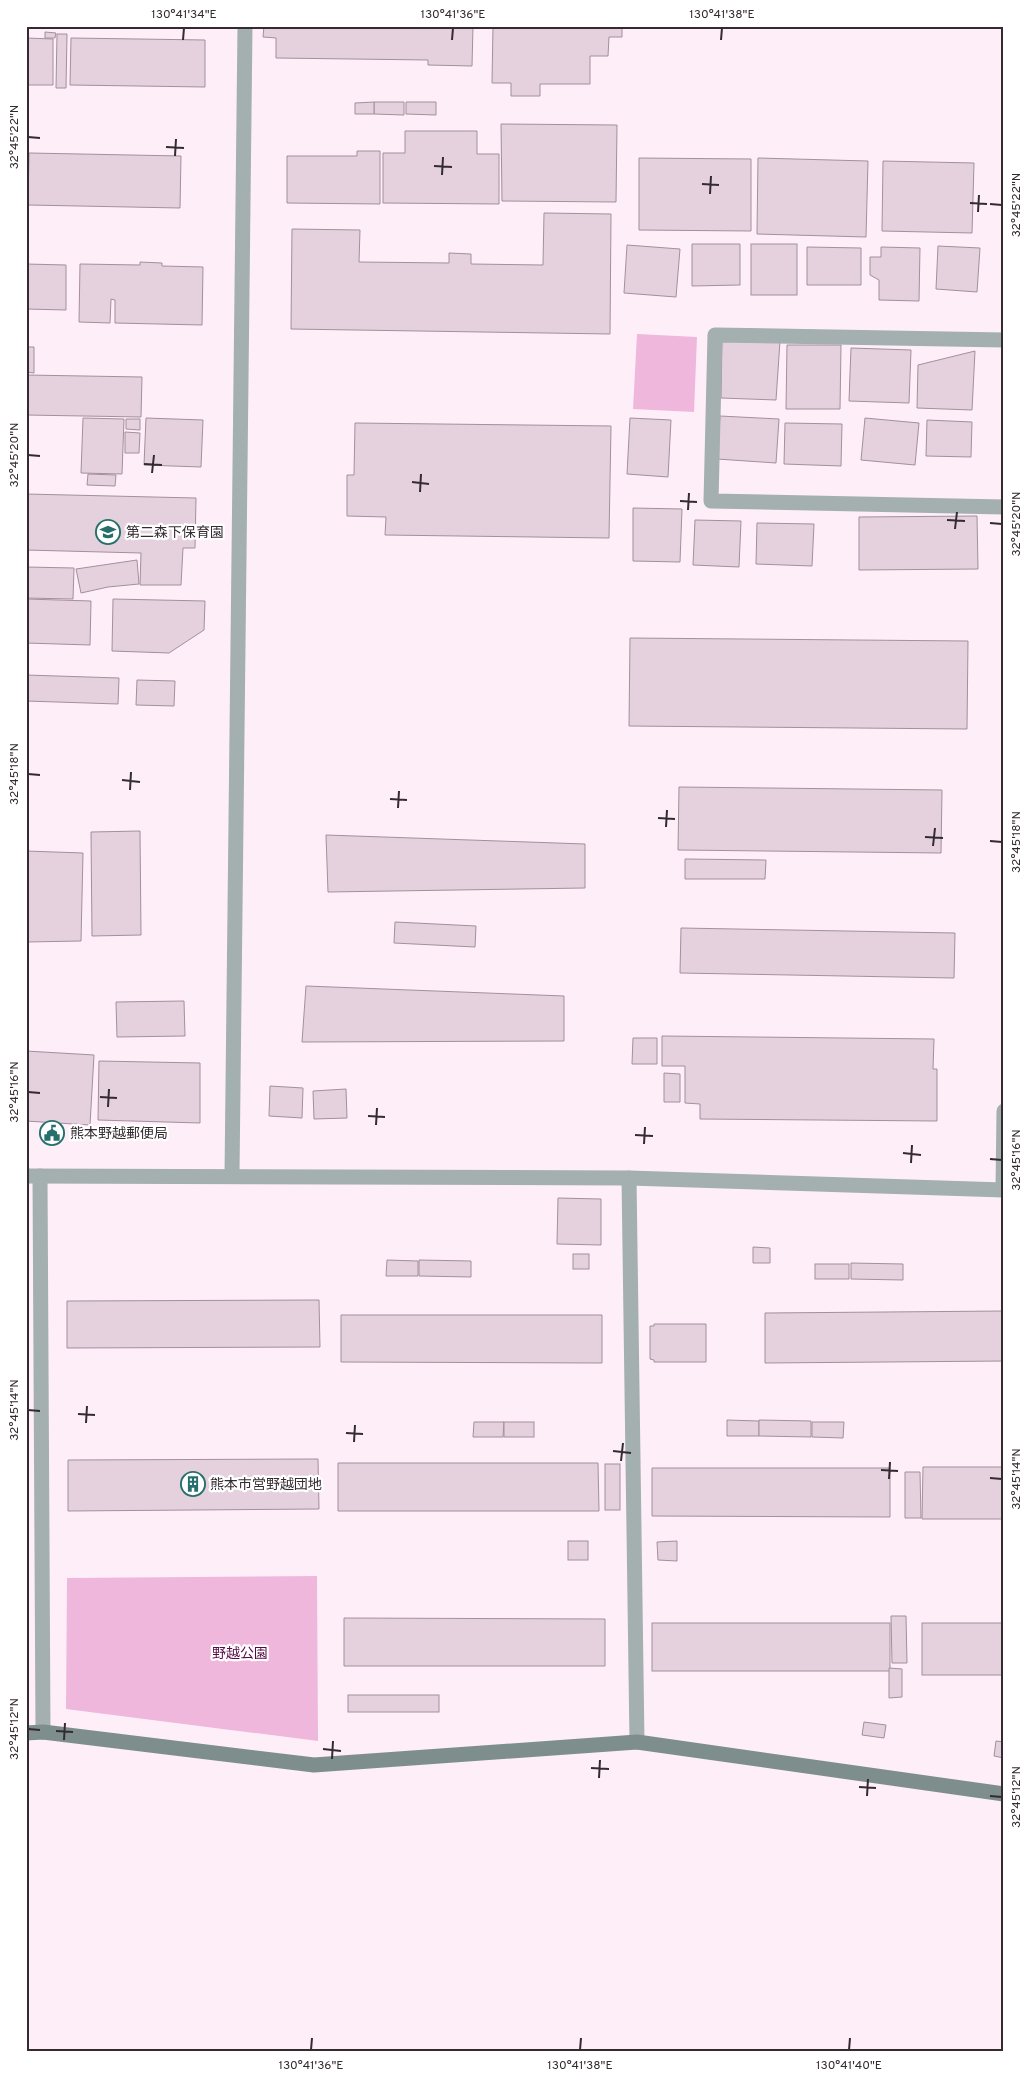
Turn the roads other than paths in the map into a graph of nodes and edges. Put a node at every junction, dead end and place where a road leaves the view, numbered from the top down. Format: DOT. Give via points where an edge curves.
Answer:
graph roads {
  1 [pos="245,26"];
  2 [pos="1004,340"];
  3 [pos="1004,506"];
  4 [pos="1004,1111"];
  5 [pos="232,1175"];
  6 [pos="33,1176"];
  7 [pos="629,1178"];
  8 [pos="1003,1190"];
  9 [pos="43,1732"];
  10 [pos="26,1733"];
  11 [pos="637,1742"];
  12 [pos="1004,1794"];
  1 -- 5 [label="street"];
  2 -- 3 [label="street" via="715,335 711,501"];
  4 -- 8 [label="street"];
  5 -- 6 [label="street"];
  5 -- 7 [label="street"];
  6 -- 9 [label="street"];
  7 -- 8 [label="street"];
  7 -- 11 [label="street"];
  9 -- 10 [label="street"];
  9 -- 11 [label="street" via="314,1765"];
  11 -- 12 [label="street"];
}
